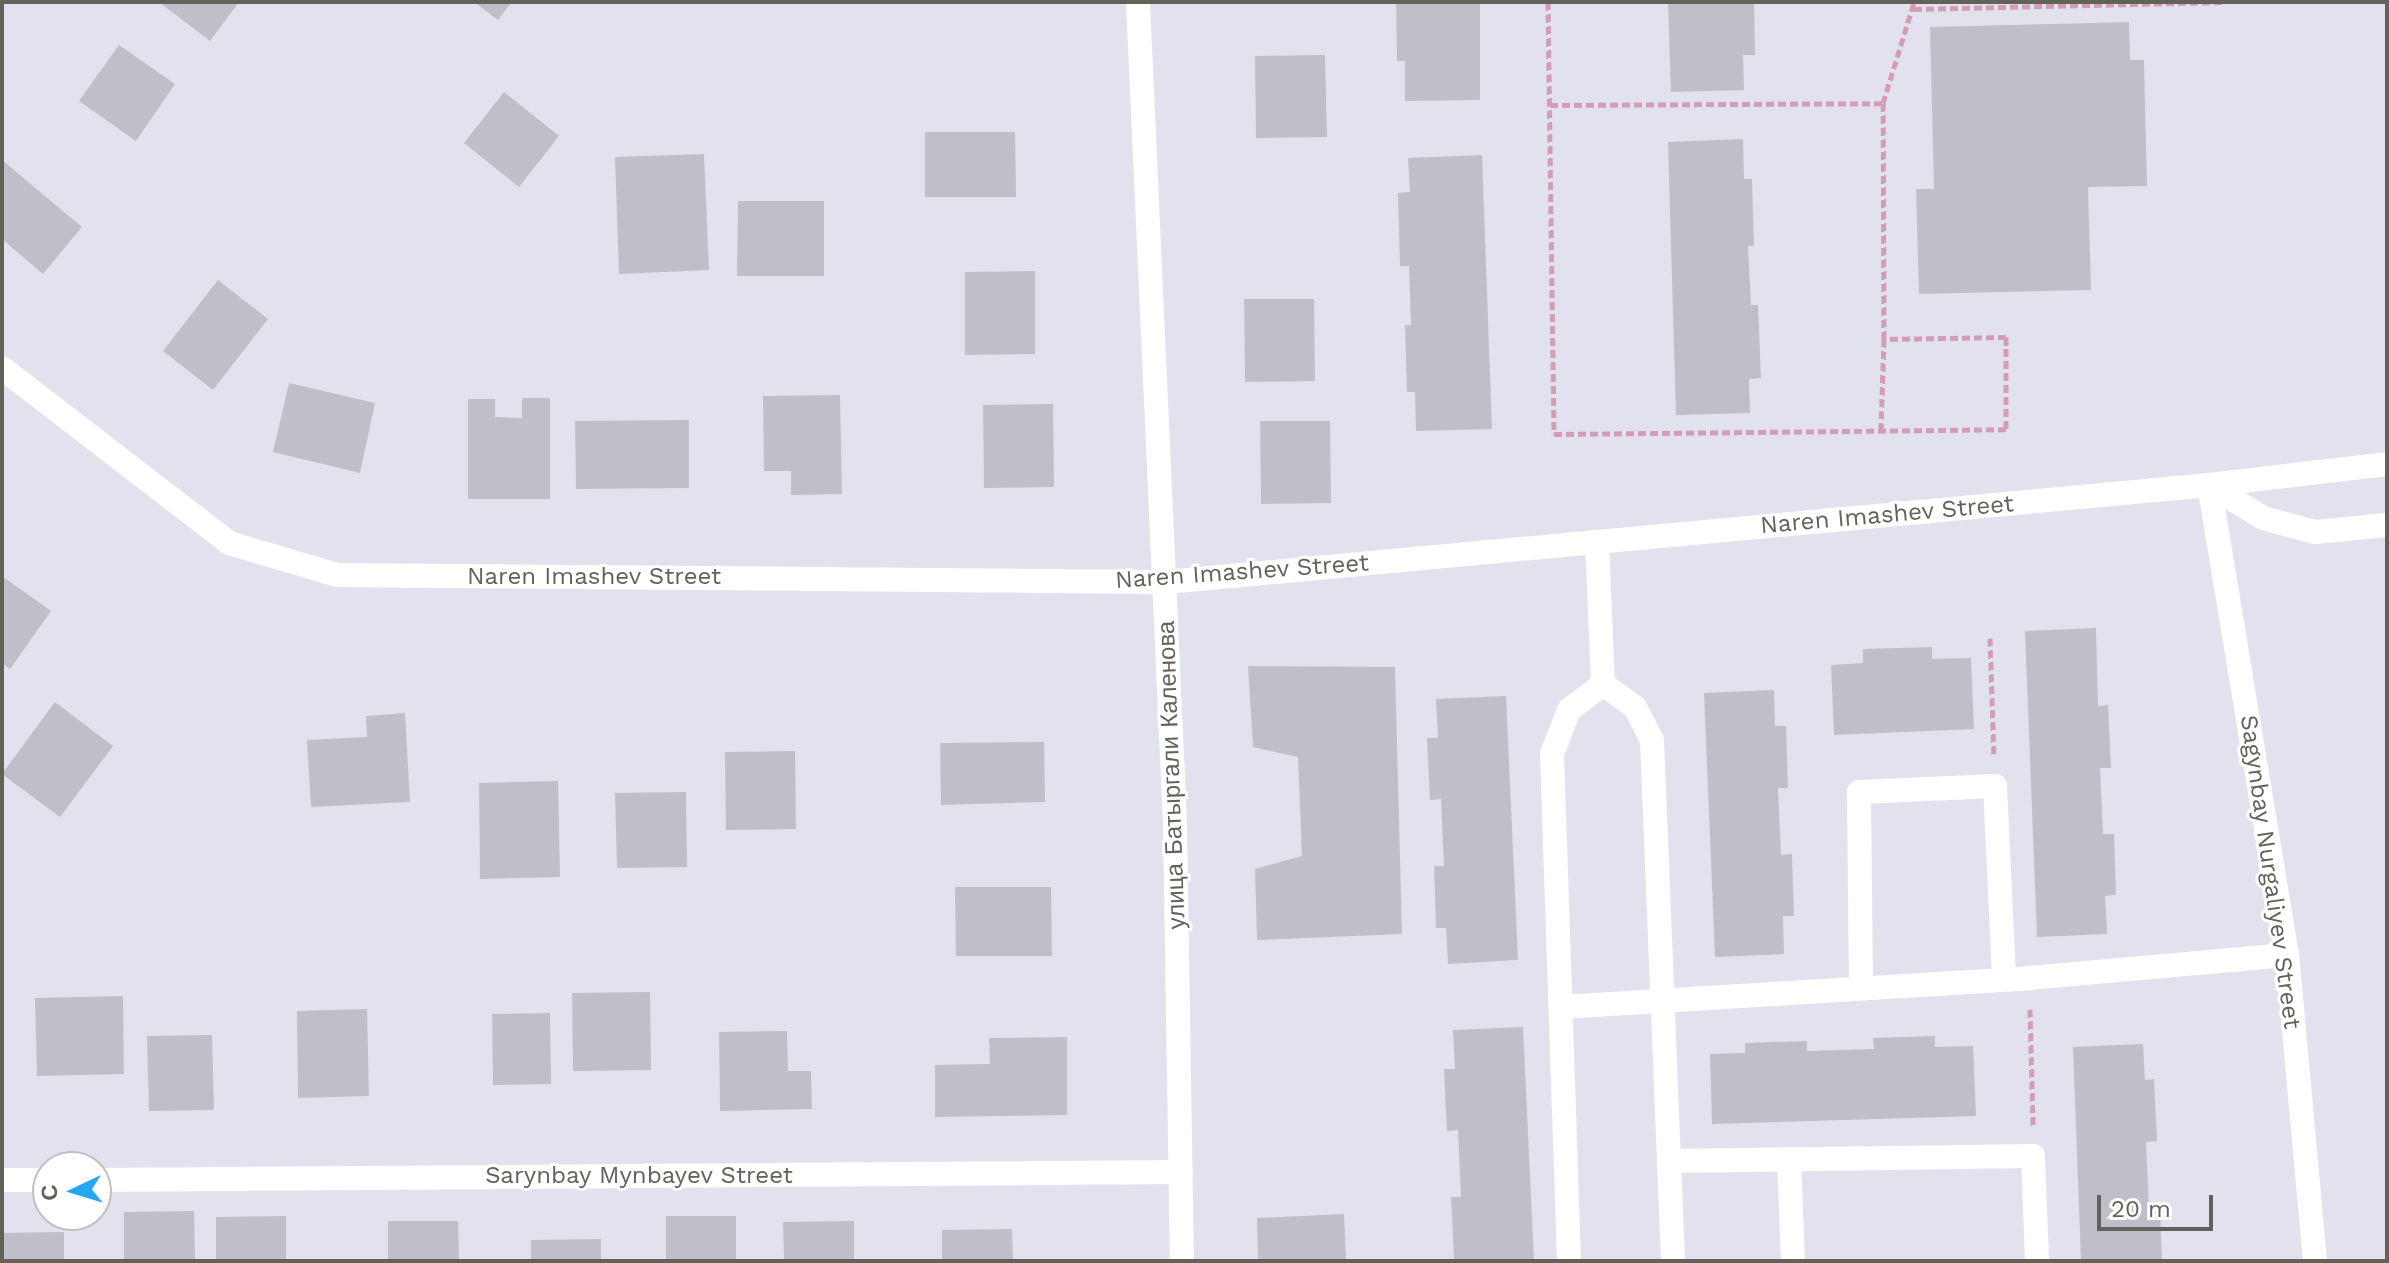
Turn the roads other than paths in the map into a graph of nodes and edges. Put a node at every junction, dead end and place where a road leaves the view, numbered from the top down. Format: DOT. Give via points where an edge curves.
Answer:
graph roads {
  1 [pos="1138,2"];
  2 [pos="2,368"];
  3 [pos="2387,464"];
  4 [pos="2209,485"];
  5 [pos="2387,525"];
  6 [pos="1597,542"];
  7 [pos="1166,582"];
  8 [pos="1603,684"];
  9 [pos="2287,955"];
  10 [pos="2004,979"];
  11 [pos="1861,987"];
  12 [pos="1662,999"];
  13 [pos="1561,1007"];
  14 [pos="1789,1159"];
  15 [pos="1669,1161"];
  16 [pos="1181,1172"];
  17 [pos="2,1180"];
  18 [pos="32,1180"];
  19 [pos="112,1180"];
  20 [pos="1182,1261"];
  21 [pos="1569,1261"];
  22 [pos="1673,1261"];
  23 [pos="1793,1261"];
  24 [pos="2037,1261"];
  25 [pos="2315,1261"];
  1 -- 7 [label="street, улица Батыргали Каленова"];
  2 -- 7 [label="street, Naren Imashev Street" via="229,543 337,575"];
  3 -- 4 [label="street, Naren Imashev Street"];
  4 -- 5 [label="street" via="2263,518 2315,532"];
  4 -- 6 [label="street, Naren Imashev Street"];
  4 -- 9 [label="street, Sagynbay Nurgaliyev Street"];
  6 -- 7 [label="street, Naren Imashev Street"];
  6 -- 8 [label="street"];
  7 -- 16 [label="street, улица Батыргали Каленова"];
  8 -- 12 [label="street" via="1635,707 1652,740"];
  8 -- 13 [label="street" via="1569,710 1552,754"];
  9 -- 10 [label="street"];
  9 -- 25 [label="street, Sagynbay Nurgaliyev Street"];
  10 -- 11 [label="street"];
  10 -- 11 [label="street" via="1995,786 1859,792"];
  11 -- 12 [label="street"];
  12 -- 13 [label="street"];
  12 -- 15 [label="street"];
  13 -- 21 [label="street"];
  14 -- 15 [label="street"];
  14 -- 23 [label="street"];
  14 -- 24 [label="street" via="2033,1156"];
  15 -- 22 [label="street"];
  16 -- 19 [label="street, Sarynbay Mynbayev Street"];
  16 -- 20 [label="street, улица Батыргали Каленова"];
  17 -- 18 [label="street"];
}
